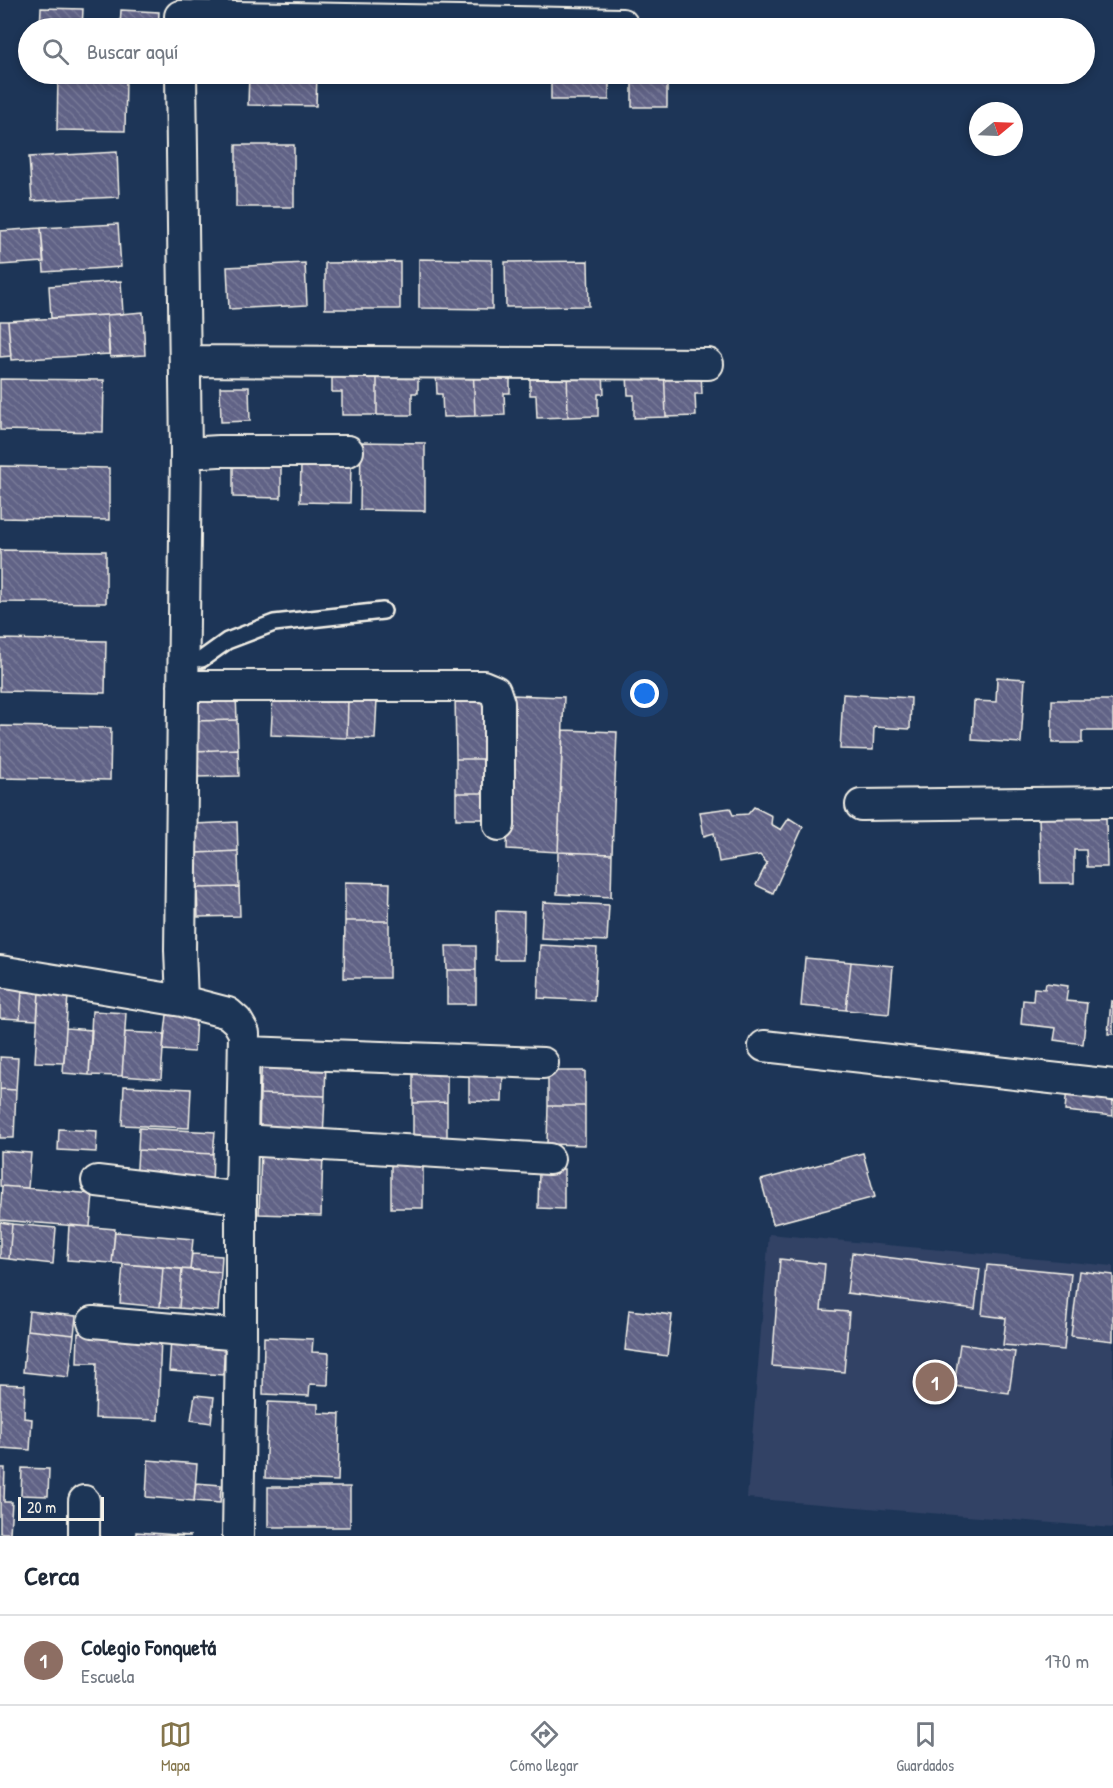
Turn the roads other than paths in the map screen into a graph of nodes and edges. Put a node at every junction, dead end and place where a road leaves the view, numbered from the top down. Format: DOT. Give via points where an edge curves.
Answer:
graph roads {
  1 [pos="181,15"];
  2 [pos="328,18"];
  3 [pos="181,84"];
  4 [pos="185,361"];
  5 [pos="708,364"];
  6 [pos="348,451"];
  7 [pos="186,453"];
  8 [pos="383,611"];
  9 [pos="189,673"];
  10 [pos="1113,802"];
  11 [pos="861,805"];
  12 [pos="499,825"];
  13 [pos="0,971"];
  14 [pos="182,1001"];
  15 [pos="764,1046"];
  16 [pos="243,1052"];
  17 [pos="543,1063"];
  18 [pos="1113,1085"];
  19 [pos="242,1140"];
  20 [pos="549,1159"];
  21 [pos="97,1181"];
  22 [pos="241,1198"];
  23 [pos="93,1322"];
  24 [pos="241,1335"];
  25 [pos="84,1501"];
  26 [pos="84,1536"];
  27 [pos="238,1536"];
  1 -- 2 [label="street"];
  3 -- 4 [label="street"];
  4 -- 5 [label="street"];
  4 -- 7 [label="street"];
  6 -- 7 [label="street"];
  7 -- 9 [label="street"];
  8 -- 9 [label="lane" via="274,623 227,641"];
  9 -- 12 [label="street" via="483,686 495,691 499,703"];
  9 -- 14 [label="street" via="180,950"];
  10 -- 11 [label="street"];
  13 -- 14 [label="street"];
  14 -- 16 [label="street" via="228,1013 244,1033"];
  15 -- 18 [label="street"];
  16 -- 17 [label="street"];
  16 -- 19 [label="street"];
  19 -- 20 [label="street"];
  19 -- 22 [label="street"];
  21 -- 22 [label="street"];
  22 -- 24 [label="street"];
  23 -- 24 [label="street"];
  24 -- 27 [label="street"];
  25 -- 26 [label="street"];
}
